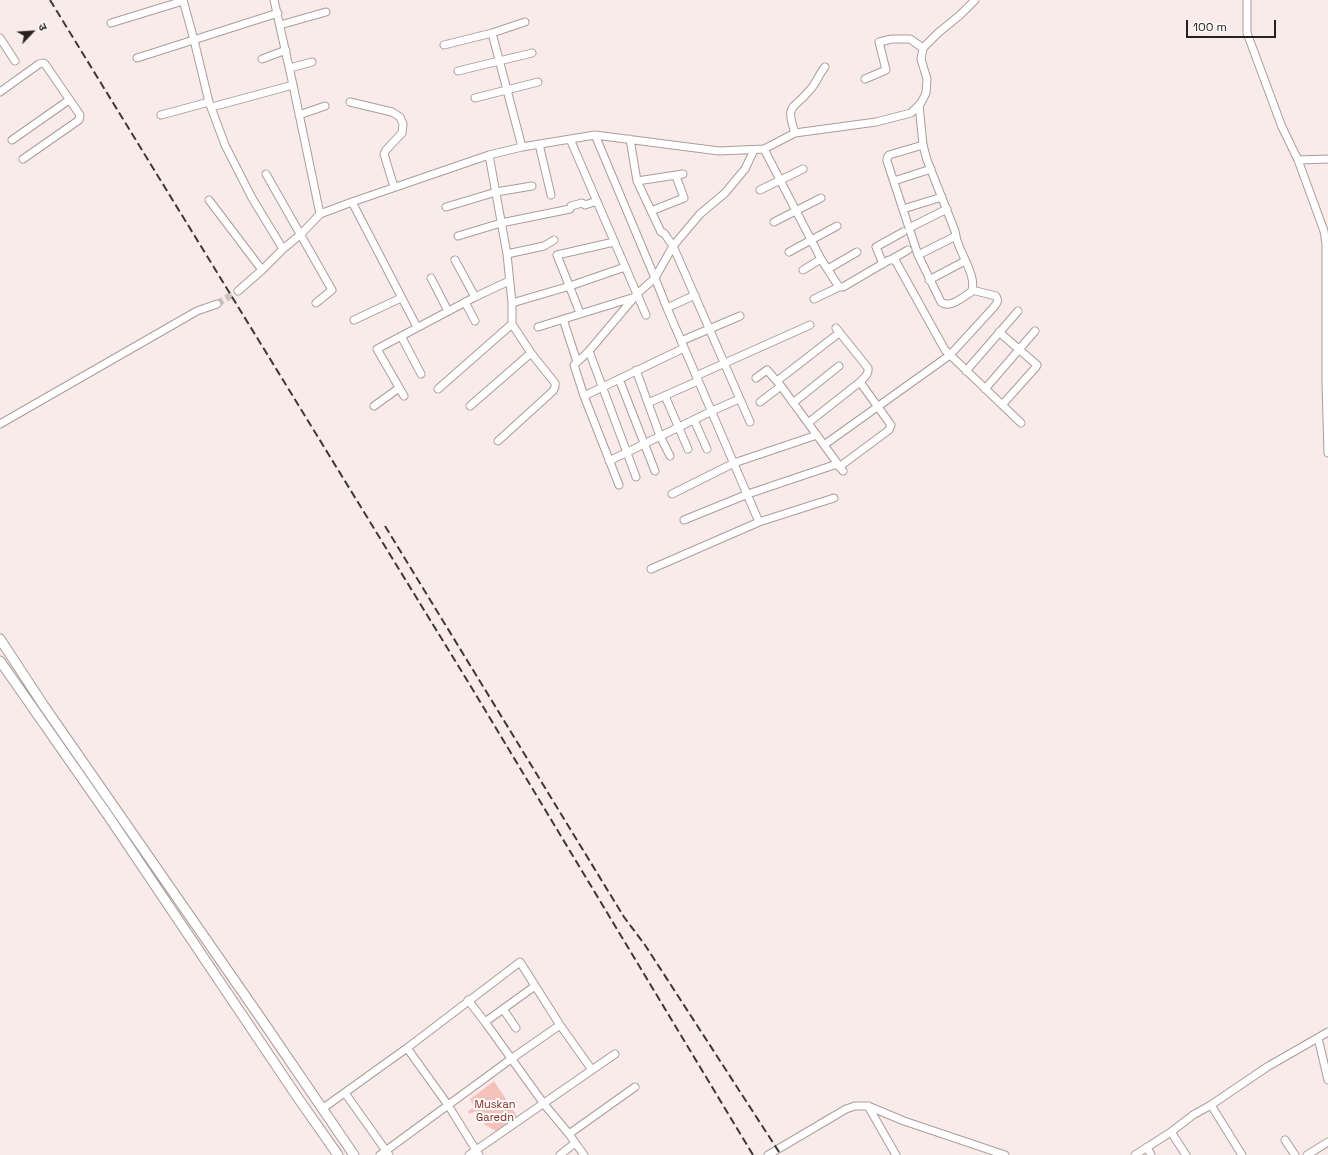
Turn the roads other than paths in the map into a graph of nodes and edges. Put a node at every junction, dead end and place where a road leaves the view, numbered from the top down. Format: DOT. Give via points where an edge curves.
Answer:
graph roads {
  1 [pos="274,0"];
  2 [pos="975,0"];
  3 [pos="1247,0"];
  4 [pos="183,1"];
  5 [pos="326,12"];
  6 [pos="278,13"];
  7 [pos="524,22"];
  8 [pos="111,23"];
  9 [pos="280,25"];
  10 [pos="492,33"];
  11 [pos="0,38"];
  12 [pos="194,40"];
  13 [pos="444,45"];
  14 [pos="923,48"];
  15 [pos="286,50"];
  16 [pos="532,53"];
  17 [pos="137,58"];
  18 [pos="262,58"];
  19 [pos="499,60"];
  20 [pos="16,61"];
  21 [pos="312,62"];
  22 [pos="826,67"];
  23 [pos="290,68"];
  24 [pos="458,70"];
  25 [pos="864,79"];
  26 [pos="538,82"];
  27 [pos="293,85"];
  28 [pos="507,90"];
  29 [pos="0,92"];
  30 [pos="475,98"];
  31 [pos="69,100"];
  32 [pos="350,102"];
  33 [pos="210,104"];
  34 [pos="919,105"];
  35 [pos="325,106"];
  36 [pos="161,115"];
  37 [pos="299,115"];
  38 [pos="796,133"];
  39 [pos="595,135"];
  40 [pos="570,139"];
  41 [pos="630,139"];
  42 [pos="12,140"];
  43 [pos="539,144"];
  44 [pos="923,145"];
  45 [pos="522,147"];
  46 [pos="764,149"];
  47 [pos="754,150"];
  48 [pos="490,155"];
  49 [pos="23,159"];
  50 [pos="1298,160"];
  51 [pos="1328,160"];
  52 [pos="802,169"];
  53 [pos="931,169"];
  54 [pos="266,174"];
  55 [pos="780,180"];
  56 [pos="637,181"];
  57 [pos="894,181"];
  58 [pos="532,186"];
  59 [pos="394,187"];
  60 [pos="760,190"];
  61 [pos="496,192"];
  62 [pos="551,195"];
  63 [pos="942,196"];
  64 [pos="821,198"];
  65 [pos="209,200"];
  66 [pos="597,201"];
  67 [pos="352,202"];
  68 [pos="446,207"];
  69 [pos="903,209"];
  70 [pos="947,209"];
  71 [pos="651,211"];
  72 [pos="796,211"];
  73 [pos="320,214"];
  74 [pos="774,222"];
  75 [pos="501,223"];
  76 [pos="837,226"];
  77 [pos="906,230"];
  78 [pos="301,234"];
  79 [pos="458,236"];
  80 [pos="956,236"];
  81 [pos="554,240"];
  82 [pos="812,240"];
  83 [pos="614,242"];
  84 [pos="673,246"];
  85 [pos="283,249"];
  86 [pos="908,250"];
  87 [pos="789,252"];
  88 [pos="857,252"];
  89 [pos="507,254"];
  90 [pos="918,256"];
  91 [pos="892,259"];
  92 [pos="455,260"];
  93 [pos="822,260"];
  94 [pos="965,261"];
  95 [pos="883,264"];
  96 [pos="625,267"];
  97 [pos="828,269"];
  98 [pos="262,270"];
  99 [pos="803,270"];
  100 [pos="431,278"];
  101 [pos="655,278"];
  102 [pos="929,280"];
  103 [pos="509,281"];
  104 [pos="570,286"];
  105 [pos="839,287"];
  106 [pos="972,290"];
  107 [pos="238,291"];
  108 [pos="695,295"];
  109 [pos="636,296"];
  110 [pos="475,297"];
  111 [pos="402,298"];
  112 [pos="814,299"];
  113 [pos="465,302"];
  114 [pos="316,303"];
  115 [pos="512,303"];
  116 [pos="216,304"];
  117 [pos="667,308"];
  118 [pos="448,311"];
  119 [pos="1018,311"];
  120 [pos="580,313"];
  121 [pos="646,316"];
  122 [pos="740,316"];
  123 [pos="563,319"];
  124 [pos="354,320"];
  125 [pos="475,321"];
  126 [pos="512,324"];
  127 [pos="810,325"];
  128 [pos="417,328"];
  129 [pos="538,328"];
  130 [pos="710,329"];
  131 [pos="1035,331"];
  132 [pos="999,332"];
  133 [pos="401,336"];
  134 [pos="681,341"];
  135 [pos="684,348"];
  136 [pos="1019,349"];
  137 [pos="588,351"];
  138 [pos="531,353"];
  139 [pos="950,355"];
  140 [pos="577,362"];
  141 [pos="724,364"];
  142 [pos="839,366"];
  143 [pos="636,370"];
  144 [pos="966,370"];
  145 [pos="421,374"];
  146 [pos="697,378"];
  147 [pos="756,378"];
  148 [pos="619,379"];
  149 [pos="860,382"];
  150 [pos="779,384"];
  151 [pos="602,387"];
  152 [pos="399,388"];
  153 [pos="438,389"];
  154 [pos="985,389"];
  155 [pos="404,396"];
  156 [pos="584,396"];
  157 [pos="665,396"];
  158 [pos="740,399"];
  159 [pos="760,402"];
  160 [pos="648,403"];
  161 [pos="793,403"];
  162 [pos="1002,405"];
  163 [pos="374,406"];
  164 [pos="470,406"];
  165 [pos="878,406"];
  166 [pos="712,411"];
  167 [pos="694,420"];
  168 [pos="750,422"];
  169 [pos="808,423"];
  170 [pos="1021,423"];
  171 [pos="0,424"];
  172 [pos="678,427"];
  173 [pos="817,435"];
  174 [pos="660,436"];
  175 [pos="498,441"];
  176 [pos="644,444"];
  177 [pos="824,445"];
  178 [pos="688,449"];
  179 [pos="707,449"];
  180 [pos="626,453"];
  181 [pos="1328,453"];
  182 [pos="670,456"];
  183 [pos="610,461"];
  184 [pos="734,463"];
  185 [pos="840,467"];
  186 [pos="655,471"];
  187 [pos="636,477"];
  188 [pos="619,485"];
  189 [pos="672,494"];
  190 [pos="748,494"];
  191 [pos="834,498"];
  192 [pos="684,520"];
  193 [pos="759,522"];
  194 [pos="651,570"];
  195 [pos="0,639"];
  196 [pos="0,661"];
  197 [pos="109,809"];
  198 [pos="535,986"];
  199 [pos="468,1000"];
  200 [pos="503,1009"];
  201 [pos="485,1022"];
  202 [pos="560,1025"];
  203 [pos="516,1028"];
  204 [pos="1328,1032"];
  205 [pos="1318,1038"];
  206 [pos="407,1048"];
  207 [pos="615,1054"];
  208 [pos="511,1059"];
  209 [pos="592,1070"];
  210 [pos="1328,1080"];
  211 [pos="635,1088"];
  212 [pos="345,1093"];
  213 [pos="544,1104"];
  214 [pos="448,1105"];
  215 [pos="1211,1105"];
  216 [pos="868,1106"];
  217 [pos="322,1109"];
  218 [pos="1171,1132"];
  219 [pos="569,1134"];
  220 [pos="1285,1140"];
  221 [pos="1328,1142"];
  222 [pos="575,1143"];
  223 [pos="1146,1148"];
  224 [pos="388,1152"];
  225 [pos="477,1153"];
  226 [pos="338,1155"];
  227 [pos="354,1155"];
  228 [pos="380,1155"];
  229 [pos="469,1155"];
  230 [pos="560,1155"];
  231 [pos="584,1155"];
  232 [pos="768,1155"];
  233 [pos="896,1155"];
  234 [pos="1004,1155"];
  235 [pos="1135,1155"];
  236 [pos="1151,1155"];
  237 [pos="1186,1155"];
  238 [pos="1242,1155"];
  239 [pos="1295,1155"];
  240 [pos="1307,1155"];
  1 -- 6 [label="street"];
  2 -- 14 [label="street"];
  3 -- 50 [label="street" via="1247,34 1282,127"];
  4 -- 8 [label="street"];
  4 -- 12 [label="street"];
  5 -- 9 [label="street"];
  6 -- 9 [label="street"];
  6 -- 12 [label="street"];
  7 -- 10 [label="street"];
  9 -- 15 [label="street"];
  10 -- 13 [label="street"];
  10 -- 19 [label="street"];
  11 -- 20 [label="street"];
  12 -- 17 [label="street"];
  12 -- 33 [label="street"];
  14 -- 25 [label="street" via="910,39 879,42 886,70"];
  14 -- 34 [label="street" via="921,59 927,79 926,93"];
  15 -- 18 [label="street"];
  15 -- 23 [label="street"];
  16 -- 19 [label="street"];
  19 -- 24 [label="street"];
  19 -- 28 [label="street"];
  21 -- 23 [label="street"];
  22 -- 38 [label="street" via="810,90 790,111 790,119"];
  23 -- 27 [label="street"];
  26 -- 28 [label="street"];
  27 -- 33 [label="street"];
  27 -- 37 [label="street"];
  28 -- 30 [label="street"];
  28 -- 45 [label="street"];
  29 -- 31 [label="street" via="43,63"];
  31 -- 42 [label="street"];
  31 -- 49 [label="street" via="80,116 79,120"];
  32 -- 59 [label="street" via="394,112 402,120 402,132 384,154"];
  33 -- 36 [label="street"];
  33 -- 85 [label="street" via="224,145"];
  34 -- 38 [label="street" via="911,113 876,122"];
  34 -- 44 [label="street"];
  35 -- 37 [label="street"];
  37 -- 73 [label="street"];
  38 -- 46 [label="street"];
  39 -- 40 [label="street"];
  39 -- 41 [label="street"];
  39 -- 101 [label="street"];
  40 -- 43 [label="street"];
  40 -- 66 [label="street"];
  41 -- 47 [label="street" via="719,151"];
  41 -- 56 [label="street"];
  43 -- 45 [label="street"];
  43 -- 62 [label="street"];
  44 -- 53 [label="street"];
  44 -- 57 [label="street" via="889,155 887,161"];
  45 -- 48 [label="street"];
  46 -- 47 [label="street"];
  46 -- 55 [label="street"];
  47 -- 84 [label="street" via="745,169 725,193 700,214"];
  48 -- 59 [label="street"];
  48 -- 61 [label="street"];
  50 -- 51 [label="street"];
  50 -- 181 [label="street" via="1324,231 1326,244"];
  52 -- 55 [label="street"];
  53 -- 57 [label="street"];
  53 -- 63 [label="street"];
  54 -- 78 [label="street"];
  55 -- 60 [label="street"];
  55 -- 72 [label="street"];
  56 -- 71 [label="street"];
  56 -- 71 [label="street" via="680,175 684,198"];
  57 -- 69 [label="street"];
  58 -- 61 [label="street"];
  59 -- 67 [label="street"];
  61 -- 68 [label="street"];
  61 -- 75 [label="street"];
  63 -- 69 [label="street"];
  63 -- 70 [label="street"];
  64 -- 72 [label="street"];
  65 -- 98 [label="street"];
  66 -- 75 [label="street"];
  66 -- 83 [label="street"];
  67 -- 73 [label="street"];
  67 -- 111 [label="street"];
  69 -- 77 [label="street"];
  70 -- 77 [label="street"];
  70 -- 80 [label="street"];
  71 -- 84 [label="street" via="661,232"];
  72 -- 74 [label="street"];
  72 -- 82 [label="street"];
  73 -- 78 [label="street"];
  75 -- 79 [label="street"];
  75 -- 89 [label="street"];
  76 -- 82 [label="street"];
  77 -- 90 [label="street"];
  77 -- 95 [label="street" via="876,247"];
  78 -- 85 [label="street"];
  78 -- 114 [label="street" via="332,290"];
  80 -- 90 [label="street"];
  80 -- 94 [label="street"];
  81 -- 89 [label="street" via="544,246"];
  82 -- 87 [label="street"];
  82 -- 93 [label="street"];
  83 -- 96 [label="street"];
  83 -- 104 [label="street" via="557,255"];
  84 -- 101 [label="street"];
  84 -- 108 [label="street"];
  85 -- 98 [label="street"];
  86 -- 91 [label="street"];
  88 -- 97 [label="street"];
  89 -- 103 [label="street"];
  90 -- 102 [label="street"];
  91 -- 95 [label="street"];
  91 -- 139 [label="street" via="898,264"];
  92 -- 110 [label="street"];
  93 -- 97 [label="street"];
  93 -- 99 [label="street"];
  94 -- 102 [label="street"];
  94 -- 106 [label="street" via="971,276"];
  95 -- 105 [label="street"];
  96 -- 104 [label="street"];
  96 -- 109 [label="street"];
  97 -- 105 [label="street"];
  98 -- 107 [label="street"];
  100 -- 118 [label="street"];
  101 -- 109 [label="street"];
  101 -- 117 [label="street"];
  102 -- 106 [label="street" via="941,302 946,305"];
  103 -- 110 [label="street"];
  103 -- 115 [label="street"];
  104 -- 115 [label="street"];
  104 -- 120 [label="street"];
  105 -- 112 [label="street"];
  106 -- 139 [label="street" via="996,296 997,302"];
  108 -- 117 [label="street"];
  108 -- 130 [label="street"];
  109 -- 120 [label="street"];
  109 -- 121 [label="street"];
  109 -- 137 [label="street"];
  110 -- 113 [label="street"];
  111 -- 124 [label="street"];
  111 -- 128 [label="street"];
  113 -- 118 [label="street"];
  113 -- 125 [label="street"];
  115 -- 126 [label="street"];
  116 -- 171 [label="street" via="197,311"];
  117 -- 134 [label="street"];
  118 -- 128 [label="street"];
  119 -- 132 [label="street"];
  120 -- 123 [label="street"];
  122 -- 130 [label="street"];
  123 -- 129 [label="street"];
  123 -- 140 [label="street"];
  126 -- 138 [label="street"];
  126 -- 153 [label="street"];
  127 -- 141 [label="street"];
  128 -- 133 [label="street"];
  130 -- 134 [label="street"];
  130 -- 141 [label="street"];
  131 -- 136 [label="street"];
  132 -- 136 [label="street"];
  132 -- 144 [label="street"];
  133 -- 145 [label="street"];
  133 -- 152 [label="street" via="377,349"];
  134 -- 135 [label="street"];
  135 -- 143 [label="street"];
  135 -- 146 [label="street"];
  136 -- 154 [label="street"];
  136 -- 162 [label="street" via="1035,363 1036,367"];
  137 -- 140 [label="street"];
  137 -- 151 [label="street"];
  138 -- 164 [label="street"];
  138 -- 175 [label="street" via="555,383 555,388"];
  139 -- 144 [label="street"];
  139 -- 165 [label="street"];
  140 -- 156 [label="street" via="574,365"];
  141 -- 146 [label="street"];
  141 -- 158 [label="street"];
  142 -- 161 [label="street"];
  143 -- 148 [label="street"];
  143 -- 160 [label="street"];
  144 -- 154 [label="street"];
  146 -- 157 [label="street"];
  146 -- 166 [label="street"];
  147 -- 150 [label="street" via="767,370"];
  148 -- 151 [label="street"];
  148 -- 176 [label="street"];
  149 -- 150 [label="street" via="867,375 868,368 838,330"];
  149 -- 165 [label="street"];
  149 -- 169 [label="street"];
  150 -- 159 [label="street"];
  150 -- 161 [label="street"];
  151 -- 156 [label="street"];
  151 -- 180 [label="street"];
  152 -- 155 [label="street"];
  152 -- 163 [label="street"];
  154 -- 162 [label="street"];
  156 -- 183 [label="street"];
  157 -- 160 [label="street"];
  157 -- 172 [label="street"];
  158 -- 166 [label="street"];
  158 -- 168 [label="street"];
  160 -- 174 [label="street"];
  161 -- 169 [label="street"];
  162 -- 170 [label="street"];
  165 -- 177 [label="street"];
  165 -- 185 [label="street" via="891,425 889,430"];
  166 -- 167 [label="street"];
  166 -- 184 [label="street"];
  167 -- 172 [label="street"];
  167 -- 179 [label="street"];
  169 -- 173 [label="street"];
  172 -- 174 [label="street"];
  172 -- 178 [label="street"];
  173 -- 177 [label="street"];
  173 -- 184 [label="street"];
  174 -- 176 [label="street"];
  174 -- 182 [label="street"];
  176 -- 180 [label="street"];
  176 -- 186 [label="street"];
  177 -- 185 [label="street"];
  180 -- 183 [label="street"];
  180 -- 187 [label="street"];
  183 -- 188 [label="street"];
  184 -- 189 [label="street"];
  184 -- 190 [label="street"];
  185 -- 190 [label="street"];
  190 -- 192 [label="street"];
  190 -- 193 [label="street"];
  191 -- 193 [label="street"];
  193 -- 194 [label="street"];
  195 -- 197 [label="main road"];
  196 -- 197 [label="main road"];
  197 -- 217 [label="main road" via="259,1015"];
  197 -- 226 [label="main road"];
  198 -- 199 [label="street" via="520,962"];
  198 -- 200 [label="street"];
  198 -- 202 [label="street"];
  199 -- 201 [label="street"];
  199 -- 206 [label="street"];
  200 -- 201 [label="street"];
  200 -- 203 [label="street"];
  201 -- 208 [label="street"];
  202 -- 208 [label="street"];
  202 -- 209 [label="street"];
  204 -- 205 [label="street"];
  205 -- 210 [label="street"];
  205 -- 215 [label="street" via="1267,1067"];
  206 -- 212 [label="street"];
  206 -- 214 [label="street"];
  207 -- 209 [label="street"];
  208 -- 213 [label="street"];
  208 -- 214 [label="street"];
  209 -- 213 [label="street"];
  211 -- 219 [label="street"];
  212 -- 217 [label="street"];
  212 -- 224 [label="street"];
  213 -- 219 [label="street"];
  213 -- 225 [label="street"];
  214 -- 224 [label="street"];
  214 -- 225 [label="street"];
  215 -- 218 [label="street"];
  215 -- 238 [label="street"];
  216 -- 232 [label="street" via="846,1109"];
  216 -- 233 [label="street"];
  216 -- 234 [label="street"];
  217 -- 227 [label="main road"];
  218 -- 223 [label="street"];
  218 -- 237 [label="street"];
  219 -- 222 [label="street"];
  220 -- 239 [label="street"];
  221 -- 240 [label="street"];
  222 -- 230 [label="street"];
  222 -- 231 [label="street"];
  223 -- 235 [label="street"];
  223 -- 236 [label="street"];
  224 -- 228 [label="street"];
  225 -- 229 [label="street"];
}
